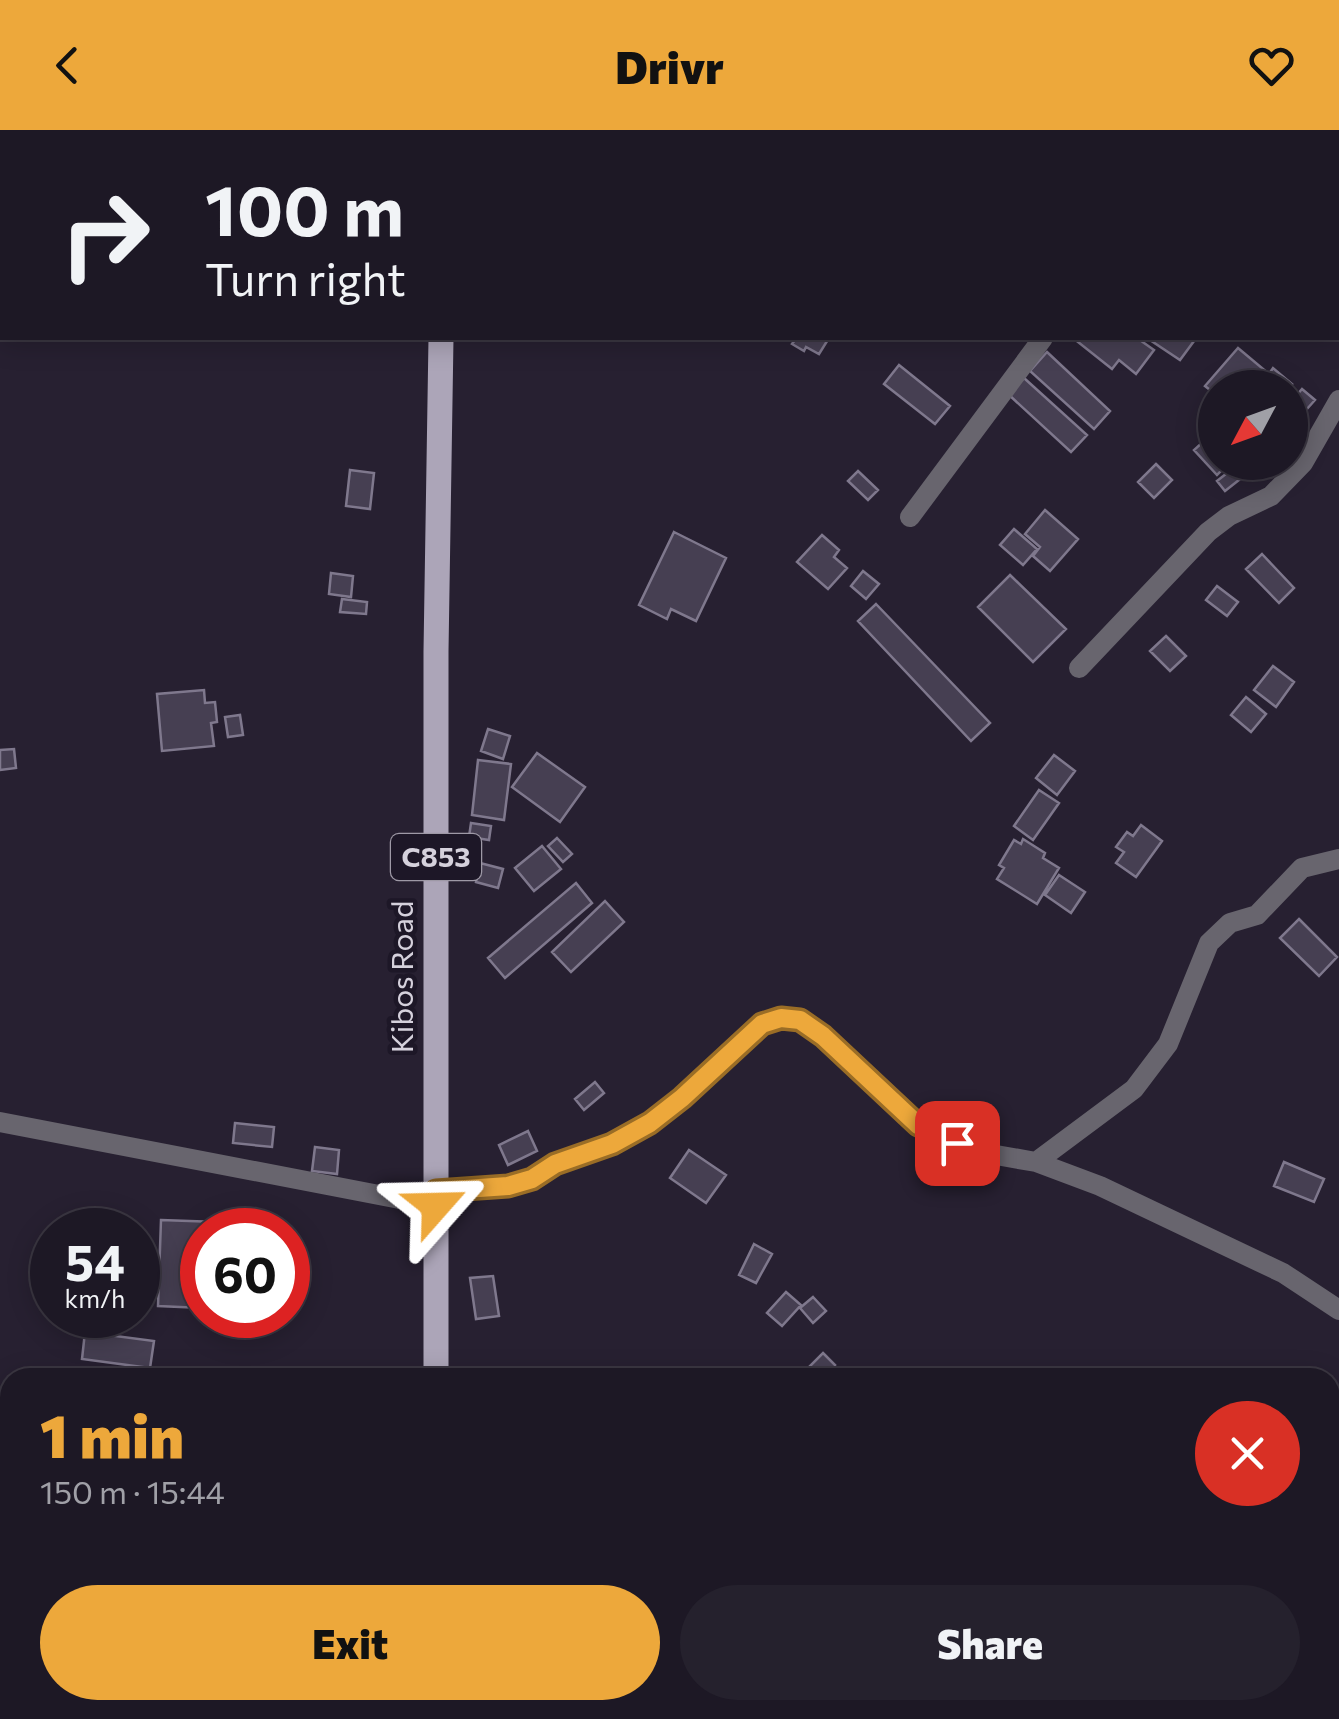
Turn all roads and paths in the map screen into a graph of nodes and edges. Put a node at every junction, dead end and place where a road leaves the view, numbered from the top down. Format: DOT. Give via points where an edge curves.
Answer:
graph roads {
  1 [pos="441,340"];
  2 [pos="1042,340"];
  3 [pos="1339,400"];
  4 [pos="910,518"];
  5 [pos="1079,668"];
  6 [pos="1339,859"];
  7 [pos="0,1122"];
  8 [pos="1036,1162"];
  9 [pos="436,1198"];
  10 [pos="1339,1310"];
  11 [pos="436,1368"];
  1 -- 9 [label="main road, Kibos Road / C853"];
  2 -- 4 [label="street"];
  3 -- 5 [label="street" via="1303,463 1271,496 1208,532"];
  6 -- 8 [label="street" via="1302,868 1257,915 1230,923 1209,944 1168,1044 1134,1089"];
  7 -- 9 [label="street"];
  8 -- 9 [label="street" via="935,1135 823,1036 800,1020 781,1018 762,1024 682,1098 612,1144 532,1179"];
  8 -- 10 [label="street" via="1283,1273"];
  9 -- 11 [label="main road, Kibos Road / C853"];
}
